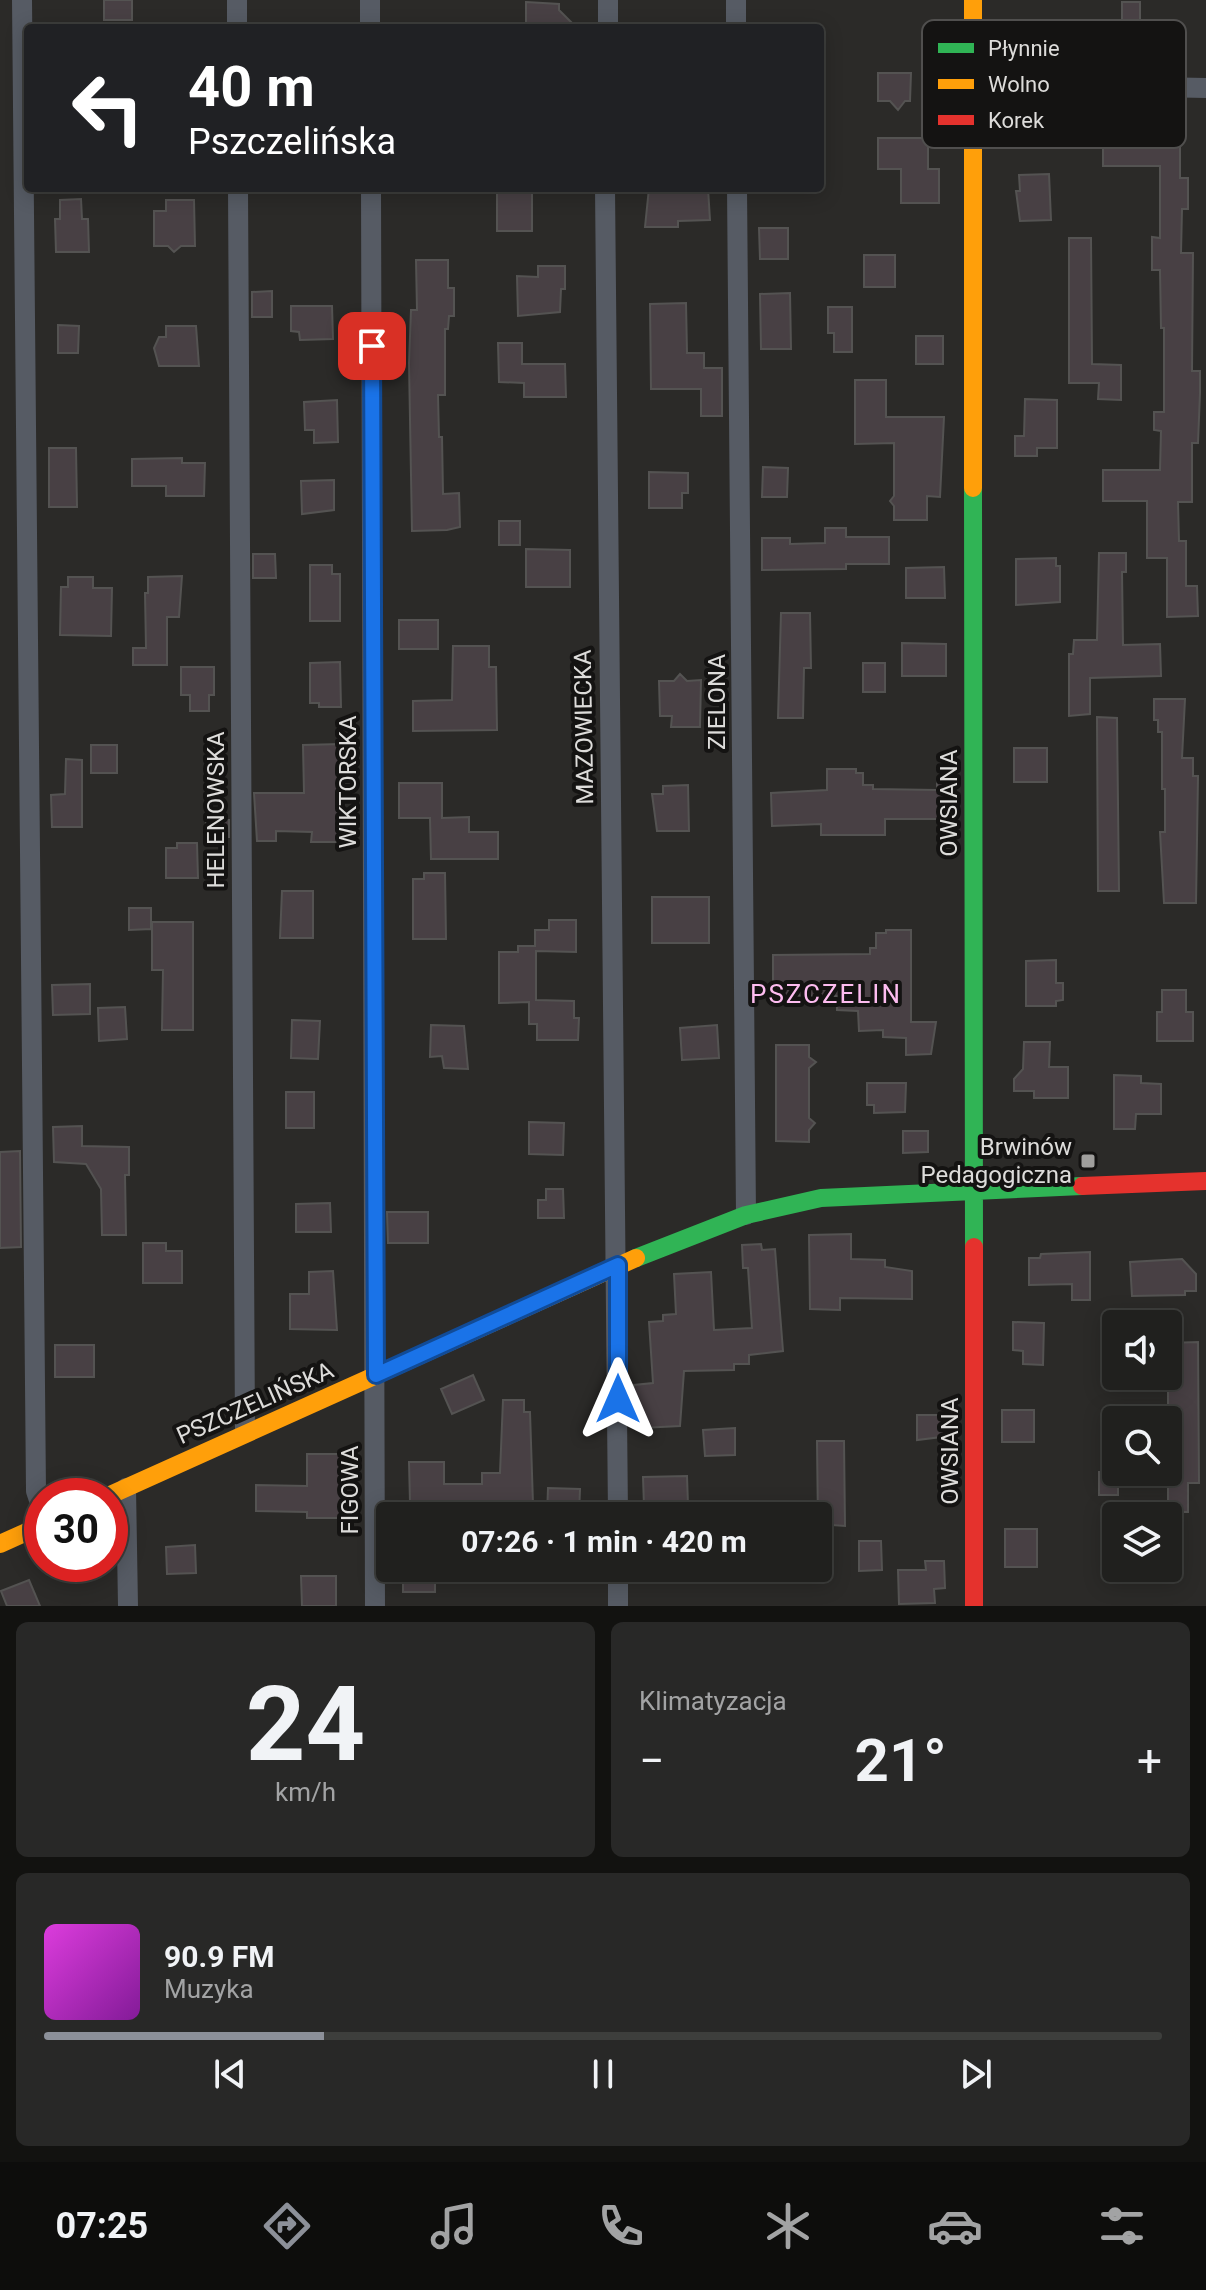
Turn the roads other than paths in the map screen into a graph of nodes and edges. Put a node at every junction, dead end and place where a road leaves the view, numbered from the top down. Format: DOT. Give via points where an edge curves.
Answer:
graph roads {
  1 [pos="22,0"];
  2 [pos="237,0"];
  3 [pos="370,0"];
  4 [pos="608,0"];
  5 [pos="736,0"];
  6 [pos="237,24"];
  7 [pos="370,24"];
  8 [pos="608,24"];
  9 [pos="736,24"];
  10 [pos="1186,88"];
  11 [pos="1206,88"];
  12 [pos="973,148"];
  13 [pos="238,192"];
  14 [pos="371,192"];
  15 [pos="605,192"];
  16 [pos="737,192"];
  17 [pos="1206,1181"];
  18 [pos="973,1189"];
  19 [pos="746,1215"];
  20 [pos="618,1265"];
  21 [pos="376,1375"];
  22 [pos="245,1432"];
  23 [pos="36,1478"];
  24 [pos="128,1487"];
  25 [pos="618,1502"];
  26 [pos="24,1533"];
  27 [pos="0,1544"];
  28 [pos="126,1582"];
  29 [pos="618,1582"];
  30 [pos="128,1606"];
  31 [pos="375,1606"];
  32 [pos="618,1606"];
  33 [pos="974,1606"];
  1 -- 23 [label="street"];
  2 -- 6 [label="street"];
  3 -- 7 [label="street"];
  4 -- 8 [label="street"];
  5 -- 9 [label="street"];
  10 -- 11 [label="street"];
  12 -- 18 [label="street, OWSIANA"];
  13 -- 22 [label="street, HELENOWSKA"];
  14 -- 21 [label="street, WIKTORSKA"];
  15 -- 20 [label="street, MAZOWIECKA"];
  16 -- 19 [label="street, ZIELONA"];
  17 -- 18 [label="street, PSZCZELIŃSKA"];
  18 -- 19 [label="street, PSZCZELIŃSKA" via="821,1198"];
  18 -- 33 [label="street, OWSIANA"];
  19 -- 20 [label="street, PSZCZELIŃSKA"];
  20 -- 21 [label="street, PSZCZELIŃSKA"];
  20 -- 25 [label="street, MAZOWIECKA"];
  21 -- 22 [label="street, PSZCZELIŃSKA"];
  21 -- 31 [label="street, FIGOWA"];
  22 -- 24 [label="street, PSZCZELIŃSKA"];
  26 -- 27 [label="street"];
  28 -- 30 [label="street"];
  29 -- 32 [label="street"];
}
